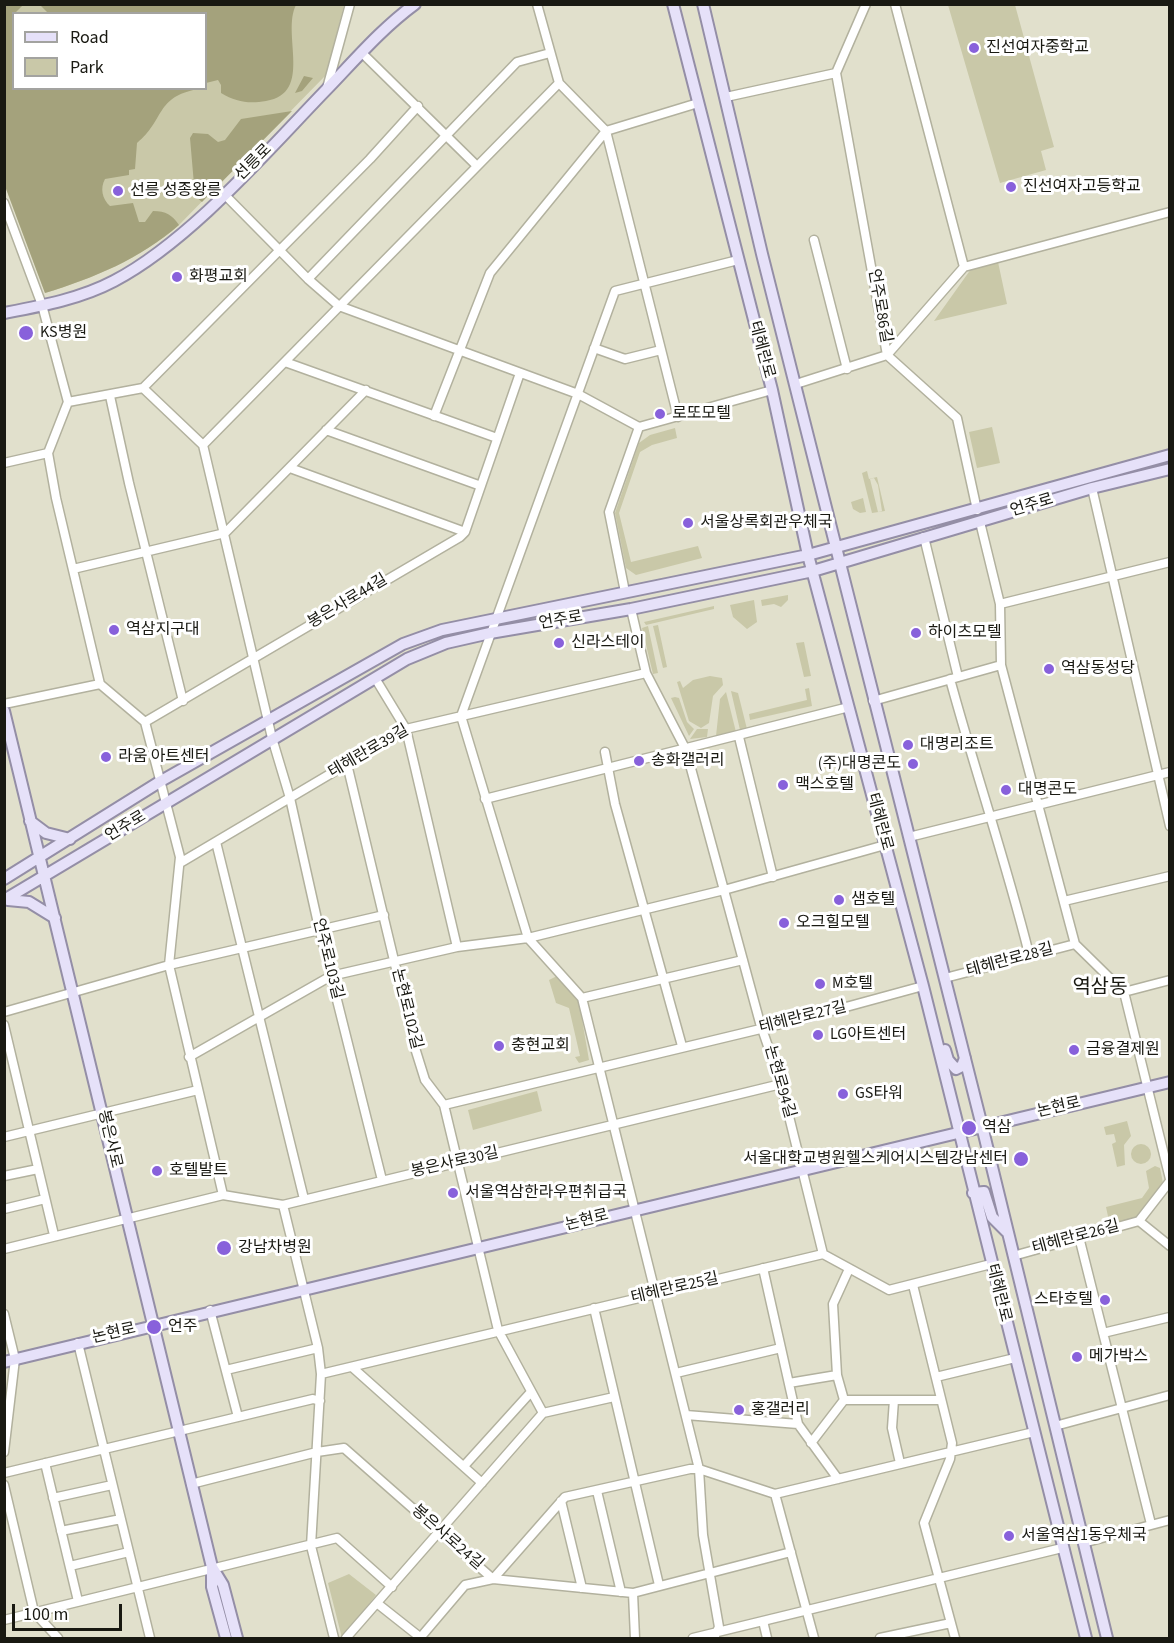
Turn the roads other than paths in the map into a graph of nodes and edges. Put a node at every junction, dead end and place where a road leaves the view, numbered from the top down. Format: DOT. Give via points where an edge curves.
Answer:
graph roads {
  1 [pos="350,4"];
  2 [pos="415,4"];
  3 [pos="537,4"];
  4 [pos="673,4"];
  5 [pos="703,4"];
  6 [pos="866,4"];
  7 [pos="894,4"];
  8 [pos="361,52"];
  9 [pos="550,53"];
  10 [pos="836,73"];
  11 [pos="559,82"];
  12 [pos="327,89"];
  13 [pos="726,97"];
  14 [pos="698,103"];
  15 [pos="418,106"];
  16 [pos="606,131"];
  17 [pos="447,136"];
  18 [pos="477,166"];
  19 [pos="224,194"];
  20 [pos="4,203"];
  21 [pos="1170,212"];
  22 [pos="814,240"];
  23 [pos="280,251"];
  24 [pos="738,260"];
  25 [pos="964,267"];
  26 [pos="308,279"];
  27 [pos="643,284"];
  28 [pos="42,304"];
  29 [pos="339,306"];
  30 [pos="4,313"];
  31 [pos="594,348"];
  32 [pos="661,350"];
  33 [pos="460,351"];
  34 [pos="887,355"];
  35 [pos="285,362"];
  36 [pos="847,369"];
  37 [pos="520,373"];
  38 [pos="796,384"];
  39 [pos="143,388"];
  40 [pos="366,390"];
  41 [pos="772,390"];
  42 [pos="578,394"];
  43 [pos="111,396"];
  44 [pos="68,402"];
  45 [pos="434,416"];
  46 [pos="678,417"];
  47 [pos="639,427"];
  48 [pos="326,429"];
  49 [pos="497,438"];
  50 [pos="203,445"];
  51 [pos="48,453"];
  52 [pos="1170,455"];
  53 [pos="4,463"];
  54 [pos="290,468"];
  55 [pos="1170,469"];
  56 [pos="482,486"];
  57 [pos="1092,488"];
  58 [pos="977,510"];
  59 [pos="980,522"];
  60 [pos="465,532"];
  61 [pos="225,533"];
  62 [pos="924,537"];
  63 [pos="836,546"];
  64 [pos="148,553"];
  65 [pos="808,555"];
  66 [pos="841,562"];
  67 [pos="1170,562"];
  68 [pos="73,569"];
  69 [pos="813,571"];
  70 [pos="1113,576"];
  71 [pos="625,592"];
  72 [pos="1000,604"];
  73 [pos="631,609"];
  74 [pos="495,618"];
  75 [pos="490,633"];
  76 [pos="254,658"];
  77 [pos="1001,665"];
  78 [pos="646,673"];
  79 [pos="375,678"];
  80 [pos="954,678"];
  81 [pos="100,684"];
  82 [pos="873,700"];
  83 [pos="183,701"];
  84 [pos="4,704"];
  85 [pos="849,707"];
  86 [pos="4,711"];
  87 [pos="461,716"];
  88 [pos="269,720"];
  89 [pos="145,722"];
  90 [pos="406,729"];
  91 [pos="739,736"];
  92 [pos="272,738"];
  93 [pos="686,750"];
  94 [pos="605,752"];
  95 [pos="347,764"];
  96 [pos="608,770"];
  97 [pos="1170,772"];
  98 [pos="1158,774"];
  99 [pos="161,781"];
  100 [pos="290,798"];
  101 [pos="485,799"];
  102 [pos="166,802"];
  103 [pos="1038,803"];
  104 [pos="991,817"];
  105 [pos="30,821"];
  106 [pos="1170,826"];
  107 [pos="909,837"];
  108 [pos="70,839"];
  109 [pos="216,842"];
  110 [pos="885,845"];
  111 [pos="39,858"];
  112 [pos="180,863"];
  113 [pos="1170,876"];
  114 [pos="44,877"];
  115 [pos="773,877"];
  116 [pos="4,879"];
  117 [pos="724,890"];
  118 [pos="4,900"];
  119 [pos="1064,902"];
  120 [pos="643,908"];
  121 [pos="384,915"];
  122 [pos="55,918"];
  123 [pos="319,928"];
  124 [pos="528,938"];
  125 [pos="1075,944"];
  126 [pos="243,947"];
  127 [pos="457,947"];
  128 [pos="1029,954"];
  129 [pos="743,960"];
  130 [pos="395,962"];
  131 [pos="169,965"];
  132 [pos="331,976"];
  133 [pos="945,978"];
  134 [pos="662,979"];
  135 [pos="1170,980"];
  136 [pos="923,986"];
  137 [pos="74,991"];
  138 [pos="1124,992"];
  139 [pos="582,998"];
  140 [pos="4,1012"];
  141 [pos="260,1017"];
  142 [pos="931,1018"];
  143 [pos="4,1025"];
  144 [pos="763,1028"];
  145 [pos="681,1046"];
  146 [pos="189,1057"];
  147 [pos="965,1058"];
  148 [pos="599,1068"];
  149 [pos="1170,1082"];
  150 [pos="781,1084"];
  151 [pos="1147,1088"];
  152 [pos="198,1090"];
  153 [pos="444,1105"];
  154 [pos="103,1113"];
  155 [pos="615,1125"];
  156 [pos="982,1126"];
  157 [pos="29,1131"];
  158 [pos="958,1131"];
  159 [pos="4,1137"];
  160 [pos="457,1162"];
  161 [pos="38,1169"];
  162 [pos="802,1170"];
  163 [pos="4,1176"];
  164 [pos="382,1180"];
  165 [pos="1170,1180"];
  166 [pos="973,1193"];
  167 [pos="223,1195"];
  168 [pos="45,1199"];
  169 [pos="304,1199"];
  170 [pos="283,1204"];
  171 [pos="636,1208"];
  172 [pos="4,1209"];
  173 [pos="128,1218"];
  174 [pos="1139,1221"];
  175 [pos="1008,1232"];
  176 [pos="54,1235"];
  177 [pos="1079,1237"];
  178 [pos="1170,1246"];
  179 [pos="477,1248"];
  180 [pos="4,1249"];
  181 [pos="823,1254"];
  182 [pos="1013,1256"];
  183 [pos="991,1264"];
  184 [pos="763,1268"];
  185 [pos="849,1269"];
  186 [pos="913,1285"];
  187 [pos="303,1288"];
  188 [pos="657,1294"];
  189 [pos="594,1308"];
  190 [pos="210,1310"];
  191 [pos="4,1314"];
  192 [pos="1170,1317"];
  193 [pos="153,1325"];
  194 [pos="498,1330"];
  195 [pos="1102,1333"];
  196 [pos="78,1343"];
  197 [pos="318,1348"];
  198 [pos="781,1348"];
  199 [pos="1015,1358"];
  200 [pos="10,1360"];
  201 [pos="352,1367"];
  202 [pos="226,1370"];
  203 [pos="676,1373"];
  204 [pos="321,1374"];
  205 [pos="837,1375"];
  206 [pos="936,1377"];
  207 [pos="789,1383"];
  208 [pos="531,1392"];
  209 [pos="1170,1395"];
  210 [pos="614,1397"];
  211 [pos="844,1400"];
  212 [pos="894,1400"];
  213 [pos="941,1400"];
  214 [pos="320,1401"];
  215 [pos="1122,1408"];
  216 [pos="543,1413"];
  217 [pos="686,1414"];
  218 [pos="238,1416"];
  219 [pos="798,1424"];
  220 [pos="1054,1426"];
  221 [pos="1034,1431"];
  222 [pos="178,1432"];
  223 [pos="811,1443"];
  224 [pos="104,1449"];
  225 [pos="952,1449"];
  226 [pos="4,1452"];
  227 [pos="316,1452"];
  228 [pos="45,1463"];
  229 [pos="900,1463"];
  230 [pos="464,1466"];
  231 [pos="699,1469"];
  232 [pos="4,1473"];
  233 [pos="838,1479"];
  234 [pos="635,1482"];
  235 [pos="482,1483"];
  236 [pos="192,1484"];
  237 [pos="4,1485"];
  238 [pos="112,1485"];
  239 [pos="597,1491"];
  240 [pos="775,1494"];
  241 [pos="53,1498"];
  242 [pos="561,1501"];
  243 [pos="121,1519"];
  244 [pos="1170,1520"];
  245 [pos="1151,1524"];
  246 [pos="61,1531"];
  247 [pos="440,1533"];
  248 [pos="1083,1543"];
  249 [pos="311,1546"];
  250 [pos="1062,1548"];
  251 [pos="129,1552"];
  252 [pos="791,1552"];
  253 [pos="70,1566"];
  254 [pos="212,1567"];
  255 [pos="708,1573"];
  256 [pos="940,1578"];
  257 [pos="493,1579"];
  258 [pos="659,1585"];
  259 [pos="137,1586"];
  260 [pos="392,1587"];
  261 [pos="582,1588"];
  262 [pos="621,1592"];
  263 [pos="633,1593"];
  264 [pos="78,1601"];
  265 [pos="378,1604"];
  266 [pos="807,1610"];
  267 [pos="34,1612"];
  268 [pos="4,1620"];
  269 [pos="763,1621"];
  270 [pos="951,1623"];
  271 [pos="716,1635"];
  272 [pos="58,1638"];
  273 [pos="150,1638"];
  274 [pos="226,1638"];
  275 [pos="237,1638"];
  276 [pos="333,1638"];
  277 [pos="346,1638"];
  278 [pos="420,1638"];
  279 [pos="635,1638"];
  280 [pos="693,1638"];
  281 [pos="767,1638"];
  282 [pos="814,1638"];
  283 [pos="880,1638"];
  284 [pos="954,1638"];
  285 [pos="1086,1638"];
  286 [pos="1107,1638"];
  1 -- 12 [label="street"];
  2 -- 8 [label="main road, 선릉로"];
  3 -- 9 [label="street"];
  4 -- 14 [label="main road, 테헤란로"];
  5 -- 13 [label="main road, 테헤란로"];
  6 -- 10 [label="street"];
  7 -- 25 [label="street"];
  8 -- 12 [label="main road, 선릉로"];
  8 -- 15 [label="street"];
  9 -- 11 [label="street"];
  9 -- 17 [label="street" via="517,62"];
  10 -- 13 [label="street"];
  10 -- 34 [label="street, 언주로86길"];
  11 -- 16 [label="street"];
  11 -- 18 [label="street"];
  12 -- 19 [label="main road, 선릉로"];
  13 -- 38 [label="main road, 테헤란로"];
  14 -- 16 [label="street"];
  14 -- 24 [label="main road, 테헤란로"];
  15 -- 17 [label="street"];
  15 -- 23 [label="street"];
  16 -- 27 [label="street"];
  16 -- 33 [label="street" via="490,273"];
  17 -- 18 [label="street"];
  17 -- 26 [label="street"];
  18 -- 29 [label="street"];
  19 -- 23 [label="street"];
  19 -- 28 [label="main road, 선릉로" via="144,263 114,281"];
  20 -- 28 [label="street"];
  21 -- 25 [label="street"];
  22 -- 36 [label="street"];
  23 -- 26 [label="street"];
  23 -- 39 [label="street"];
  24 -- 27 [label="street"];
  24 -- 41 [label="main road, 테헤란로"];
  25 -- 34 [label="street"];
  26 -- 29 [label="street"];
  27 -- 31 [label="street" via="615,291"];
  27 -- 32 [label="street"];
  28 -- 30 [label="main road, 선릉로"];
  28 -- 44 [label="street"];
  29 -- 33 [label="street"];
  29 -- 35 [label="street"];
  31 -- 32 [label="street" via="625,359"];
  31 -- 42 [label="street"];
  32 -- 46 [label="street"];
  33 -- 37 [label="street"];
  33 -- 45 [label="street"];
  34 -- 36 [label="street"];
  34 -- 58 [label="street, 언주로86길" via="957,418"];
  35 -- 40 [label="street"];
  35 -- 50 [label="street"];
  36 -- 38 [label="street"];
  37 -- 42 [label="street"];
  37 -- 49 [label="street"];
  38 -- 63 [label="main road, 테헤란로"];
  39 -- 43 [label="street"];
  39 -- 50 [label="street"];
  40 -- 45 [label="street"];
  40 -- 48 [label="street"];
  41 -- 46 [label="street"];
  41 -- 65 [label="main road, 테헤란로"];
  42 -- 47 [label="street"];
  42 -- 74 [label="street"];
  43 -- 44 [label="street"];
  43 -- 64 [label="street"];
  44 -- 51 [label="street"];
  45 -- 49 [label="street"];
  46 -- 47 [label="street"];
  47 -- 71 [label="street" via="609,512"];
  48 -- 54 [label="street"];
  48 -- 56 [label="street"];
  49 -- 56 [label="street"];
  50 -- 61 [label="street, 언주로103길"];
  51 -- 53 [label="street"];
  51 -- 68 [label="street"];
  52 -- 58 [label="main road, 언주로"];
  54 -- 60 [label="street"];
  54 -- 61 [label="street"];
  55 -- 57 [label="main road, 언주로"];
  56 -- 60 [label="street"];
  57 -- 59 [label="main road, 언주로"];
  57 -- 70 [label="street"];
  58 -- 63 [label="main road, 언주로"];
  59 -- 62 [label="main road, 언주로"];
  59 -- 72 [label="street"];
  60 -- 76 [label="street, 봉은사로44길"];
  61 -- 64 [label="street"];
  61 -- 76 [label="street, 언주로103길"];
  62 -- 66 [label="main road, 언주로"];
  62 -- 80 [label="street"];
  63 -- 65 [label="main road, 언주로"];
  63 -- 66 [label="main road, 테헤란로"];
  64 -- 68 [label="street"];
  64 -- 83 [label="street"];
  65 -- 69 [label="main road, 테헤란로"];
  65 -- 71 [label="main road, 언주로"];
  66 -- 69 [label="main road, 언주로"];
  66 -- 82 [label="main road, 테헤란로"];
  67 -- 70 [label="street"];
  68 -- 81 [label="street"];
  69 -- 73 [label="main road, 언주로"];
  69 -- 85 [label="main road, 테헤란로"];
  70 -- 72 [label="street"];
  70 -- 98 [label="street"];
  71 -- 74 [label="main road, 언주로"];
  72 -- 77 [label="street"];
  73 -- 75 [label="main road, 언주로"];
  73 -- 78 [label="street, 논현로94길"];
  74 -- 75 [label="street"];
  74 -- 88 [label="main road, 언주로" via="403,644"];
  75 -- 79 [label="main road, 언주로" via="446,643"];
  75 -- 87 [label="street"];
  76 -- 83 [label="street, 봉은사로44길"];
  76 -- 88 [label="street, 언주로103길"];
  77 -- 80 [label="street"];
  77 -- 103 [label="street"];
  78 -- 87 [label="street, 테헤란로39길"];
  78 -- 93 [label="street, 논현로94길"];
  79 -- 90 [label="street"];
  79 -- 92 [label="main road, 언주로"];
  80 -- 82 [label="street"];
  80 -- 104 [label="street" via="970,753"];
  81 -- 84 [label="street"];
  81 -- 89 [label="street"];
  82 -- 107 [label="main road, 테헤란로"];
  83 -- 89 [label="street, 봉은사로44길"];
  85 -- 91 [label="street"];
  85 -- 110 [label="main road, 테헤란로"];
  86 -- 105 [label="main road, 봉은사로"];
  87 -- 90 [label="street, 테헤란로39길"];
  87 -- 101 [label="street"];
  88 -- 92 [label="street, 언주로103길"];
  88 -- 99 [label="main road, 언주로"];
  89 -- 99 [label="street"];
  90 -- 95 [label="street, 테헤란로39길"];
  90 -- 127 [label="street"];
  91 -- 93 [label="street"];
  91 -- 115 [label="street"];
  92 -- 100 [label="street, 언주로103길"];
  92 -- 102 [label="main road, 언주로"];
  93 -- 96 [label="street"];
  93 -- 117 [label="street, 논현로94길"];
  94 -- 96 [label="street"];
  95 -- 100 [label="street, 테헤란로39길"];
  95 -- 121 [label="street, 논현로102길"];
  96 -- 101 [label="street"];
  96 -- 120 [label="street"];
  97 -- 98 [label="street"];
  98 -- 103 [label="street"];
  98 -- 106 [label="street"];
  99 -- 102 [label="street"];
  99 -- 108 [label="main road, 언주로"];
  100 -- 109 [label="street, 테헤란로39길"];
  100 -- 123 [label="street, 언주로103길"];
  101 -- 124 [label="street"];
  102 -- 112 [label="street"];
  102 -- 114 [label="main road, 언주로"];
  103 -- 104 [label="street"];
  103 -- 119 [label="street"];
  104 -- 107 [label="street"];
  104 -- 128 [label="street"];
  105 -- 108 [label="main road" via="43,831"];
  105 -- 111 [label="main road, 봉은사로"];
  107 -- 133 [label="main road, 테헤란로"];
  108 -- 111 [label="main road, 언주로"];
  109 -- 112 [label="street, 테헤란로39길"];
  109 -- 126 [label="street"];
  110 -- 115 [label="street"];
  110 -- 136 [label="main road, 테헤란로"];
  111 -- 114 [label="main road, 봉은사로"];
  111 -- 116 [label="main road, 언주로"];
  112 -- 131 [label="street"];
  113 -- 119 [label="street"];
  114 -- 118 [label="main road, 언주로"];
  114 -- 122 [label="main road, 봉은사로"];
  115 -- 117 [label="street"];
  117 -- 120 [label="street"];
  117 -- 129 [label="street, 논현로94길"];
  118 -- 122 [label="main road" via="29,902"];
  119 -- 125 [label="street"];
  120 -- 124 [label="street"];
  120 -- 134 [label="street"];
  121 -- 123 [label="street"];
  121 -- 130 [label="street, 논현로102길"];
  122 -- 137 [label="main road, 봉은사로"];
  123 -- 126 [label="street"];
  123 -- 132 [label="street, 언주로103길"];
  124 -- 127 [label="street"];
  124 -- 139 [label="street"];
  125 -- 128 [label="street, 테헤란로28길"];
  125 -- 138 [label="street"];
  126 -- 131 [label="street"];
  126 -- 141 [label="street"];
  127 -- 130 [label="street"];
  128 -- 133 [label="street, 테헤란로28길"];
  129 -- 134 [label="street"];
  129 -- 144 [label="street, 논현로94길"];
  130 -- 132 [label="street"];
  130 -- 153 [label="street, 논현로102길" via="425,1080"];
  131 -- 137 [label="street"];
  131 -- 146 [label="street"];
  132 -- 141 [label="street"];
  132 -- 164 [label="street, 언주로103길"];
  133 -- 147 [label="main road, 테헤란로"];
  134 -- 139 [label="street"];
  134 -- 145 [label="street"];
  135 -- 138 [label="street"];
  136 -- 142 [label="main road, 테헤란로"];
  136 -- 144 [label="street, 테헤란로27길"];
  137 -- 140 [label="street"];
  137 -- 154 [label="main road, 봉은사로"];
  138 -- 151 [label="street"];
  139 -- 148 [label="street"];
  141 -- 146 [label="street"];
  141 -- 169 [label="street"];
  142 -- 147 [label="main road" via="940,1031 952,1067 961,1068"];
  142 -- 158 [label="main road, 테헤란로"];
  143 -- 157 [label="street"];
  144 -- 145 [label="street, 테헤란로27길"];
  144 -- 150 [label="street, 논현로94길"];
  145 -- 148 [label="street, 테헤란로27길"];
  146 -- 152 [label="street"];
  147 -- 156 [label="main road, 테헤란로"];
  148 -- 153 [label="street, 테헤란로27길"];
  148 -- 155 [label="street"];
  149 -- 151 [label="main road, 논현로"];
  150 -- 155 [label="street, 봉은사로30길"];
  150 -- 162 [label="street, 논현로94길"];
  151 -- 156 [label="main road, 논현로"];
  151 -- 165 [label="street"];
  152 -- 154 [label="street"];
  152 -- 167 [label="street"];
  153 -- 160 [label="street, 논현로102길"];
  154 -- 157 [label="street"];
  154 -- 173 [label="main road, 봉은사로"];
  155 -- 160 [label="street, 봉은사로30길"];
  155 -- 171 [label="street"];
  156 -- 158 [label="main road, 논현로"];
  156 -- 175 [label="main road, 테헤란로"];
  157 -- 159 [label="street"];
  157 -- 161 [label="street"];
  158 -- 162 [label="main road, 논현로"];
  158 -- 166 [label="main road, 테헤란로"];
  160 -- 164 [label="street, 봉은사로30길"];
  160 -- 179 [label="street, 논현로102길"];
  161 -- 163 [label="street"];
  161 -- 168 [label="street"];
  162 -- 171 [label="main road, 논현로"];
  162 -- 181 [label="street, 논현로94길"];
  164 -- 169 [label="street, 봉은사로30길"];
  165 -- 174 [label="street"];
  166 -- 175 [label="main road" via="984,1192 992,1217"];
  166 -- 183 [label="main road, 테헤란로"];
  167 -- 170 [label="street, 봉은사로30길"];
  167 -- 173 [label="street, 봉은사로30길"];
  168 -- 172 [label="street"];
  168 -- 176 [label="street"];
  169 -- 170 [label="street, 봉은사로30길"];
  170 -- 187 [label="street"];
  171 -- 179 [label="main road, 논현로"];
  171 -- 188 [label="street"];
  173 -- 176 [label="street, 봉은사로30길"];
  173 -- 193 [label="main road, 봉은사로"];
  174 -- 177 [label="street, 테헤란로26길"];
  174 -- 178 [label="street"];
  175 -- 182 [label="main road, 테헤란로"];
  176 -- 180 [label="street, 봉은사로30길"];
  177 -- 182 [label="street, 테헤란로26길"];
  177 -- 195 [label="street"];
  179 -- 187 [label="main road, 논현로"];
  179 -- 194 [label="street, 논현로102길"];
  181 -- 184 [label="street, 테헤란로25길"];
  181 -- 185 [label="street"];
  182 -- 220 [label="main road, 테헤란로"];
  183 -- 186 [label="street"];
  183 -- 199 [label="main road, 테헤란로"];
  184 -- 188 [label="street, 테헤란로25길"];
  184 -- 198 [label="street"];
  185 -- 186 [label="street" via="889,1290"];
  185 -- 205 [label="street" via="833,1304"];
  186 -- 206 [label="street"];
  187 -- 190 [label="main road, 논현로"];
  187 -- 197 [label="street"];
  188 -- 189 [label="street, 테헤란로25길"];
  188 -- 203 [label="street"];
  189 -- 194 [label="street, 테헤란로25길"];
  189 -- 210 [label="street"];
  190 -- 193 [label="main road, 논현로"];
  190 -- 202 [label="street"];
  191 -- 200 [label="street"];
  192 -- 195 [label="street"];
  193 -- 196 [label="main road, 논현로"];
  193 -- 222 [label="main road, 봉은사로"];
  194 -- 201 [label="street, 테헤란로25길"];
  194 -- 208 [label="street, 논현로102길"];
  195 -- 215 [label="street"];
  196 -- 200 [label="main road, 논현로"];
  196 -- 224 [label="street"];
  197 -- 202 [label="street"];
  197 -- 204 [label="street"];
  198 -- 203 [label="street"];
  198 -- 207 [label="street"];
  199 -- 206 [label="street"];
  199 -- 221 [label="main road, 테헤란로"];
  200 -- 226 [label="street"];
  201 -- 204 [label="street, 테헤란로25길"];
  201 -- 230 [label="street"];
  202 -- 218 [label="street"];
  203 -- 217 [label="street"];
  204 -- 214 [label="street"];
  205 -- 207 [label="street"];
  205 -- 211 [label="street"];
  206 -- 213 [label="street"];
  207 -- 219 [label="street"];
  208 -- 216 [label="street, 논현로102길"];
  208 -- 230 [label="street"];
  209 -- 215 [label="street"];
  210 -- 216 [label="street"];
  210 -- 234 [label="street"];
  211 -- 212 [label="street"];
  211 -- 223 [label="street"];
  212 -- 213 [label="street"];
  212 -- 229 [label="street" via="892,1428"];
  213 -- 225 [label="street"];
  214 -- 218 [label="street" via="313,1399"];
  214 -- 227 [label="street"];
  215 -- 220 [label="street"];
  215 -- 245 [label="street"];
  216 -- 235 [label="street"];
  217 -- 219 [label="street"];
  217 -- 231 [label="street"];
  218 -- 222 [label="street"];
  219 -- 223 [label="street"];
  220 -- 248 [label="main road, 테헤란로"];
  221 -- 225 [label="street"];
  221 -- 250 [label="main road, 테헤란로"];
  222 -- 224 [label="street"];
  222 -- 236 [label="main road, 봉은사로"];
  223 -- 233 [label="street"];
  224 -- 228 [label="street"];
  224 -- 238 [label="street"];
  225 -- 229 [label="street"];
  225 -- 256 [label="street" via="924,1523"];
  227 -- 236 [label="street, 봉은사로24길"];
  227 -- 247 [label="street, 봉은사로24길" via="344,1448"];
  227 -- 249 [label="street"];
  228 -- 232 [label="street"];
  228 -- 241 [label="street"];
  229 -- 233 [label="street"];
  230 -- 235 [label="street"];
  231 -- 234 [label="street"];
  231 -- 240 [label="street"];
  231 -- 255 [label="street"];
  233 -- 240 [label="street"];
  234 -- 239 [label="street"];
  234 -- 258 [label="street"];
  235 -- 247 [label="street"];
  236 -- 254 [label="main road, 봉은사로"];
  237 -- 267 [label="street"];
  238 -- 241 [label="street"];
  238 -- 243 [label="street"];
  239 -- 242 [label="street"];
  239 -- 262 [label="street"];
  240 -- 252 [label="street"];
  241 -- 246 [label="street"];
  242 -- 257 [label="street"];
  242 -- 261 [label="street"];
  243 -- 246 [label="street"];
  243 -- 251 [label="street"];
  244 -- 245 [label="street"];
  245 -- 248 [label="street"];
  246 -- 253 [label="street"];
  247 -- 257 [label="street, 봉은사로24길"];
  247 -- 260 [label="street"];
  248 -- 286 [label="main road, 테헤란로"];
  249 -- 254 [label="street"];
  249 -- 260 [label="street" via="337,1538"];
  249 -- 276 [label="street"];
  250 -- 256 [label="street"];
  250 -- 285 [label="main road, 테헤란로"];
  251 -- 253 [label="street"];
  251 -- 259 [label="street"];
  252 -- 255 [label="street, 봉은사로24길"];
  252 -- 266 [label="street"];
  253 -- 264 [label="street"];
  254 -- 259 [label="street"];
  254 -- 274 [label="main road, 봉은사로" via="212,1587"];
  254 -- 275 [label="main road, 봉은사로" via="223,1585"];
  255 -- 258 [label="street, 봉은사로24길"];
  255 -- 271 [label="street" via="719,1627"];
  256 -- 266 [label="street"];
  256 -- 270 [label="street"];
  257 -- 261 [label="street, 봉은사로24길"];
  257 -- 278 [label="street" via="465,1585"];
  258 -- 263 [label="street, 봉은사로24길"];
  259 -- 264 [label="street"];
  259 -- 273 [label="street"];
  260 -- 265 [label="street"];
  261 -- 262 [label="street, 봉은사로24길"];
  262 -- 263 [label="street, 봉은사로24길"];
  263 -- 279 [label="street"];
  264 -- 267 [label="street"];
  265 -- 277 [label="street"];
  265 -- 278 [label="street"];
  266 -- 269 [label="street"];
  266 -- 282 [label="street"];
  267 -- 268 [label="street"];
  267 -- 272 [label="street"];
  269 -- 271 [label="street"];
  269 -- 281 [label="street"];
  270 -- 283 [label="street"];
  270 -- 284 [label="street"];
  271 -- 280 [label="street"];
}
